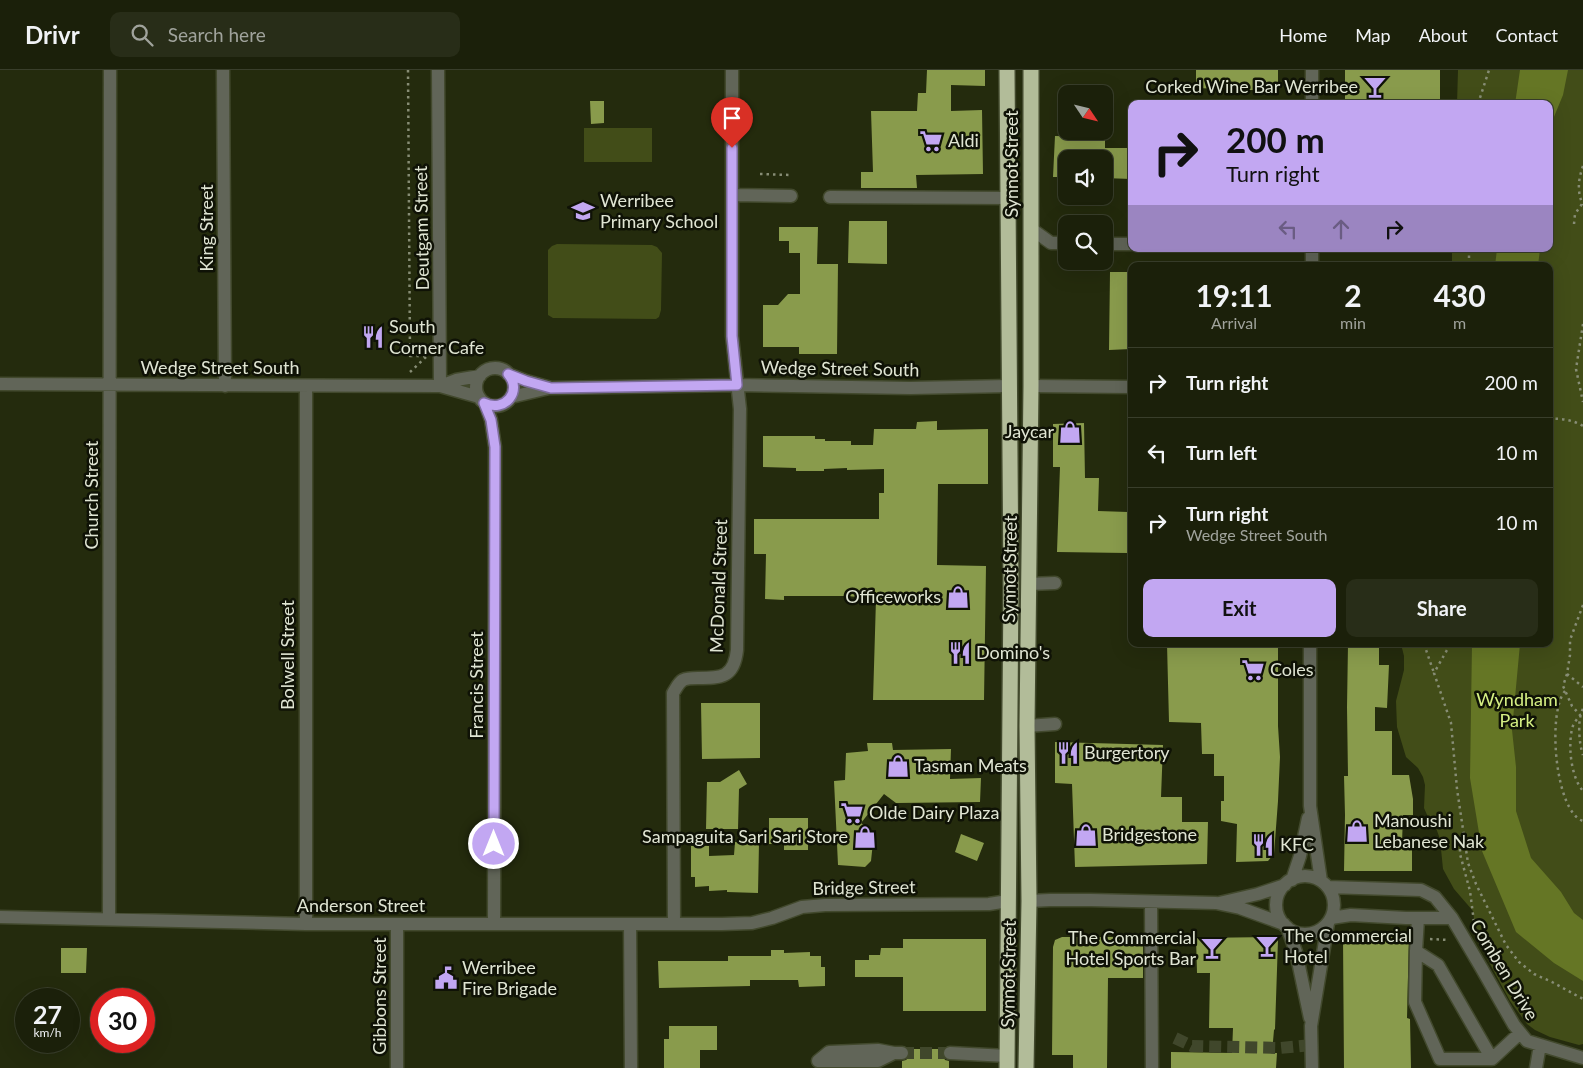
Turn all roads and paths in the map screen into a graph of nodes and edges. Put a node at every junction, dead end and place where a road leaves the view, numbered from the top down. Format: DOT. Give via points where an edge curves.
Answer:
graph roads {
  1 [pos="110,70"];
  2 [pos="223,70"];
  3 [pos="408,70"];
  4 [pos="438,70"];
  5 [pos="732,70"];
  6 [pos="1007,70"];
  7 [pos="1031,70"];
  8 [pos="1312,70"];
  9 [pos="1489,70"];
  10 [pos="1312,100"];
  11 [pos="1479,100"];
  12 [pos="1583,166"];
  13 [pos="760,174"];
  14 [pos="791,175"];
  15 [pos="1031,194"];
  16 [pos="732,195"];
  17 [pos="790,196"];
  18 [pos="830,197"];
  19 [pos="1008,198"];
  20 [pos="1582,205"];
  21 [pos="1574,224"];
  22 [pos="1030,228"];
  23 [pos="1058,243"];
  24 [pos="1113,244"];
  25 [pos="1128,244"];
  26 [pos="1583,324"];
  27 [pos="427,356"];
  28 [pos="508,374"];
  29 [pos="480,376"];
  30 [pos="0,384"];
  31 [pos="737,385"];
  32 [pos="109,386"];
  33 [pos="225,386"];
  34 [pos="306,386"];
  35 [pos="440,386"];
  36 [pos="1009,386"];
  37 [pos="1031,386"];
  38 [pos="1128,387"];
  39 [pos="551,388"];
  40 [pos="482,400"];
  41 [pos="508,400"];
  42 [pos="1583,402"];
  43 [pos="1553,419"];
  44 [pos="1583,426"];
  45 [pos="495,447"];
  46 [pos="1055,583"];
  47 [pos="1029,584"];
  48 [pos="1011,586"];
  49 [pos="1583,606"];
  50 [pos="1310,647"];
  51 [pos="1425,647"];
  52 [pos="1448,647"];
  53 [pos="1434,673"];
  54 [pos="1567,674"];
  55 [pos="1583,687"];
  56 [pos="1565,691"];
  57 [pos="1583,709"];
  58 [pos="1580,715"];
  59 [pos="1055,724"];
  60 [pos="1011,725"];
  61 [pos="1027,726"];
  62 [pos="1583,755"];
  63 [pos="1583,791"];
  64 [pos="1310,806"];
  65 [pos="1583,821"];
  66 [pos="1465,838"];
  67 [pos="1288,882"];
  68 [pos="1325,884"];
  69 [pos="1008,901"];
  70 [pos="1029,901"];
  71 [pos="1151,902"];
  72 [pos="1216,903"];
  73 [pos="0,917"];
  74 [pos="1418,918"];
  75 [pos="1452,918"];
  76 [pos="109,919"];
  77 [pos="1329,920"];
  78 [pos="674,923"];
  79 [pos="306,924"];
  80 [pos="397,924"];
  81 [pos="494,924"];
  82 [pos="630,924"];
  83 [pos="722,924"];
  84 [pos="1285,925"];
  85 [pos="1475,931"];
  86 [pos="1416,951"];
  87 [pos="1583,999"];
  88 [pos="1311,1026"];
  89 [pos="1520,1033"];
  90 [pos="1540,1045"];
  91 [pos="950,1053"];
  92 [pos="898,1054"];
  93 [pos="1583,1058"];
  94 [pos="1492,1059"];
  95 [pos="818,1061"];
  96 [pos="1007,1062"];
  97 [pos="397,1068"];
  98 [pos="631,1068"];
  99 [pos="1026,1068"];
  100 [pos="1152,1068"];
  101 [pos="1312,1068"];
  102 [pos="1536,1068"];
  1 -- 32 [label="street, Church Street"];
  2 -- 33 [label="street, King Street"];
  3 -- 27 [label="path" via="410,356"];
  4 -- 35 [label="street, Deutgam Street"];
  5 -- 16 [label="street, McDonald Street"];
  6 -- 19 [label="highway, Synnot Street"];
  7 -- 15 [label="highway, Synnot Street"];
  8 -- 10 [label="street"];
  9 -- 11 [label="path"];
  12 -- 20 [label="path" via="1578,180"];
  13 -- 14 [label="path"];
  15 -- 19 [label="highway"];
  15 -- 22 [label="highway, Synnot Street"];
  16 -- 17 [label="street"];
  16 -- 31 [label="street, McDonald Street" via="732,336"];
  18 -- 19 [label="street"];
  19 -- 36 [label="highway, Synnot Street"];
  20 -- 21 [label="path" via="1575,214"];
  22 -- 23 [label="street" via="1051,243"];
  22 -- 37 [label="highway, Synnot Street"];
  24 -- 25 [label="street"];
  26 -- 42 [label="path" via="1576,369"];
  28 -- 29 [label="street" via="494,369"];
  28 -- 39 [label="street, Wedge Street South"];
  28 -- 41 [label="street" via="513,385"];
  29 -- 35 [label="street, Wedge Street South"];
  29 -- 40 [label="street" via="476,388"];
  30 -- 32 [label="street, Wedge Street South"];
  31 -- 36 [label="street, Wedge Street South"];
  31 -- 39 [label="street, Wedge Street South"];
  31 -- 78 [label="street, McDonald Street" via="740,409 736,659 725,675 682,680 673,693"];
  32 -- 33 [label="street, Wedge Street South"];
  32 -- 76 [label="street, Church Street"];
  33 -- 34 [label="street, Wedge Street South"];
  34 -- 35 [label="street, Wedge Street South"];
  34 -- 79 [label="street, Bolwell Street"];
  35 -- 40 [label="street, Wedge Street South"];
  36 -- 37 [label="highway"];
  36 -- 48 [label="highway, Synnot Street"];
  37 -- 38 [label="street"];
  37 -- 47 [label="highway, Synnot Street"];
  39 -- 41 [label="street, Wedge Street South"];
  40 -- 41 [label="street" via="492,406"];
  40 -- 45 [label="street, Francis Street" via="491,420"];
  41 -- 45 [label="street, Francis Street" via="501,414"];
  43 -- 44 [label="path"];
  45 -- 81 [label="street, Francis Street"];
  46 -- 47 [label="street"];
  47 -- 48 [label="highway"];
  47 -- 61 [label="highway, Synnot Street"];
  48 -- 60 [label="highway, Synnot Street"];
  49 -- 54 [label="path" via="1570,640"];
  50 -- 64 [label="street"];
  51 -- 53 [label="path"];
  52 -- 53 [label="path"];
  53 -- 66 [label="path" via="1451,723"];
  54 -- 55 [label="path"];
  54 -- 56 [label="path" via="1563,686"];
  56 -- 58 [label="path"];
  56 -- 65 [label="path" via="1558,708 1555,753 1565,797 1576,818"];
  57 -- 58 [label="path"];
  58 -- 62 [label="path"];
  58 -- 63 [label="path" via="1572,727 1571,747 1574,775"];
  59 -- 61 [label="street"];
  60 -- 61 [label="highway"];
  60 -- 69 [label="highway, Synnot Street"];
  61 -- 70 [label="highway, Synnot Street"];
  64 -- 67 [label="street" via="1302,848"];
  64 -- 68 [label="street"];
  66 -- 85 [label="path" via="1460,843 1460,854 1470,891"];
  66 -- 87 [label="path" via="1468,862 1476,884 1506,945 1534,974"];
  67 -- 68 [label="street" via="1307,876"];
  67 -- 72 [label="street" via="1258,894"];
  67 -- 84 [label="street" via="1277,900 1279,917"];
  68 -- 75 [label="street, Comben Drive" via="1421,890 1435,897"];
  68 -- 77 [label="street" via="1334,902"];
  69 -- 70 [label="highway"];
  69 -- 83 [label="street, Bridge Street" via="989,904 825,905 802,907 752,923"];
  69 -- 96 [label="highway, Synnot Street"];
  70 -- 71 [label="street"];
  70 -- 99 [label="highway, Synnot Street"];
  71 -- 72 [label="street"];
  71 -- 100 [label="street"];
  72 -- 84 [label="street" via="1240,908"];
  73 -- 76 [label="street, Anderson Street"];
  74 -- 75 [label="street, Comben Drive"];
  74 -- 77 [label="street, Comben Drive" via="1351,915"];
  74 -- 86 [label="street"];
  75 -- 89 [label="street, Comben Drive"];
  76 -- 79 [label="street, Anderson Street"];
  77 -- 84 [label="street" via="1321,929 1304,934"];
  77 -- 88 [label="street"];
  78 -- 82 [label="street, Anderson Street"];
  78 -- 83 [label="street, Anderson Street"];
  79 -- 80 [label="street, Anderson Street"];
  80 -- 81 [label="street, Anderson Street"];
  80 -- 97 [label="street, Gibbons Street"];
  81 -- 82 [label="street, Anderson Street"];
  82 -- 98 [label="street"];
  84 -- 88 [label="street" via="1296,952"];
  86 -- 94 [label="street" via="1438,965"];
  86 -- 94 [label="street" via="1415,1002 1440,1060"];
  88 -- 101 [label="street"];
  89 -- 90 [label="street, Comben Drive"];
  89 -- 94 [label="street"];
  90 -- 93 [label="street, Comben Drive"];
  90 -- 102 [label="street"];
  91 -- 96 [label="street"];
  92 -- 95 [label="street" via="878,1061"];
}
